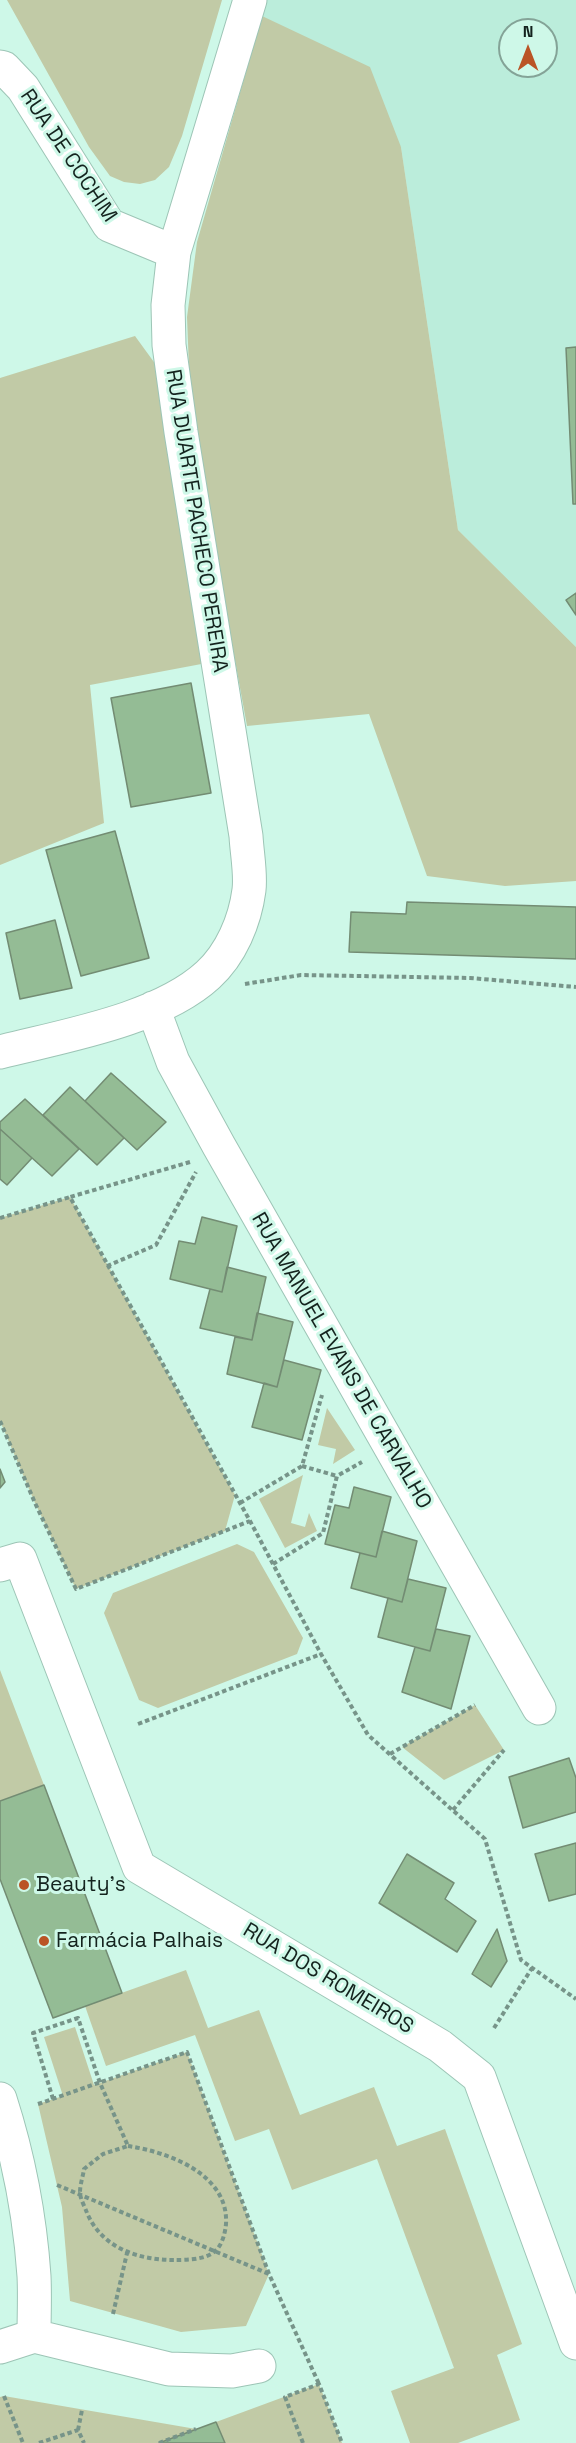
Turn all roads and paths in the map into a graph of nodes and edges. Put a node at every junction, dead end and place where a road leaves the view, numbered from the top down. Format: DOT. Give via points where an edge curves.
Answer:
graph roads {
  1 [pos="250,0"];
  2 [pos="0,67"];
  3 [pos="174,252"];
  4 [pos="208,976"];
  5 [pos="576,987"];
  6 [pos="153,1008"];
  7 [pos="0,1052"];
  8 [pos="194,1161"];
  9 [pos="198,1168"];
  10 [pos="70,1197"];
  11 [pos="0,1218"];
  12 [pos="106,1266"];
  13 [pos="324,1387"];
  14 [pos="0,1422"];
  15 [pos="364,1461"];
  16 [pos="302,1466"];
  17 [pos="337,1476"];
  18 [pos="240,1503"];
  19 [pos="250,1521"];
  20 [pos="273,1564"];
  21 [pos="0,1565"];
  22 [pos="321,1653"];
  23 [pos="476,1705"];
  24 [pos="539,1708"];
  25 [pos="138,1724"];
  26 [pos="504,1750"];
  27 [pos="390,1754"];
  28 [pos="453,1810"];
  29 [pos="532,1968"];
  30 [pos="576,1999"];
  31 [pos="494,2028"];
  32 [pos="100,2083"];
  33 [pos="0,2099"];
  34 [pos="53,2099"];
  35 [pos="38,2104"];
  36 [pos="128,2146"];
  37 [pos="57,2185"];
  38 [pos="79,2194"];
  39 [pos="214,2252"];
  40 [pos="127,2253"];
  41 [pos="269,2274"];
  42 [pos="113,2314"];
  43 [pos="34,2336"];
  44 [pos="576,2343"];
  45 [pos="0,2347"];
  46 [pos="259,2366"];
  47 [pos="319,2384"];
  48 [pos="4,2396"];
  49 [pos="82,2410"];
  50 [pos="196,2429"];
  51 [pos="78,2430"];
  52 [pos="23,2443"];
  53 [pos="39,2443"];
  54 [pos="84,2443"];
  55 [pos="159,2443"];
  56 [pos="303,2443"];
  57 [pos="342,2443"];
  1 -- 3 [label="street, RUA DUARTE PACHECO PEREIRA"];
  2 -- 3 [label="street, RUA DE COCHIM" via="23,87 109,225"];
  3 -- 4 [label="street, RUA DUARTE PACHECO PEREIRA" via="168,305 169,345 249,872 240,927 223,960"];
  4 -- 5 [label="path" via="243,985 301,975 470,978"];
  4 -- 6 [label="street, RUA DUARTE PACHECO PEREIRA"];
  6 -- 7 [label="street, RUA DUARTE PACHECO PEREIRA" via="105,1025"];
  6 -- 24 [label="street, RUA MANUEL EVANS DE CARVALHO" via="173,1062 219,1146"];
  8 -- 10 [label="path"];
  9 -- 12 [label="path" via="156,1245"];
  10 -- 11 [label="path"];
  10 -- 12 [label="path"];
  12 -- 18 [label="path"];
  13 -- 16 [label="path"];
  14 -- 19 [label="path" via="76,1589"];
  15 -- 17 [label="path"];
  16 -- 17 [label="path"];
  16 -- 18 [label="path"];
  17 -- 20 [label="path" via="323,1533"];
  18 -- 19 [label="path"];
  19 -- 20 [label="path"];
  20 -- 22 [label="path"];
  21 -- 44 [label="street, RUA DOS ROMEIROS" via="20,1558 139,1867 440,2046 479,2077"];
  22 -- 25 [label="path"];
  22 -- 27 [label="path" via="368,1735"];
  23 -- 27 [label="path"];
  26 -- 28 [label="path"];
  27 -- 28 [label="path"];
  28 -- 29 [label="path" via="485,1839 521,1960"];
  29 -- 30 [label="path"];
  29 -- 31 [label="path"];
  32 -- 34 [label="path"];
  32 -- 34 [label="path" via="78,2018 33,2033"];
  32 -- 36 [label="path"];
  32 -- 41 [label="path" via="187,2052"];
  33 -- 43 [label="street" via="10,2129 27,2220 34,2276"];
  34 -- 35 [label="path"];
  36 -- 38 [label="path" via="104,2154 84,2169"];
  36 -- 39 [label="path" via="154,2150 187,2164 210,2181 224,2201 226,2221 224,2238"];
  37 -- 38 [label="path"];
  38 -- 39 [label="path"];
  38 -- 40 [label="path" via="94,2228"];
  39 -- 40 [label="path" via="182,2260 156,2260"];
  39 -- 41 [label="path"];
  40 -- 42 [label="path"];
  41 -- 47 [label="path"];
  43 -- 45 [label="street"];
  43 -- 46 [label="street" via="169,2369 232,2371"];
  47 -- 56 [label="path" via="285,2397"];
  47 -- 57 [label="path"];
  48 -- 52 [label="path"];
  49 -- 51 [label="path"];
  50 -- 55 [label="path"];
  51 -- 53 [label="path"];
  51 -- 54 [label="path"];
}
